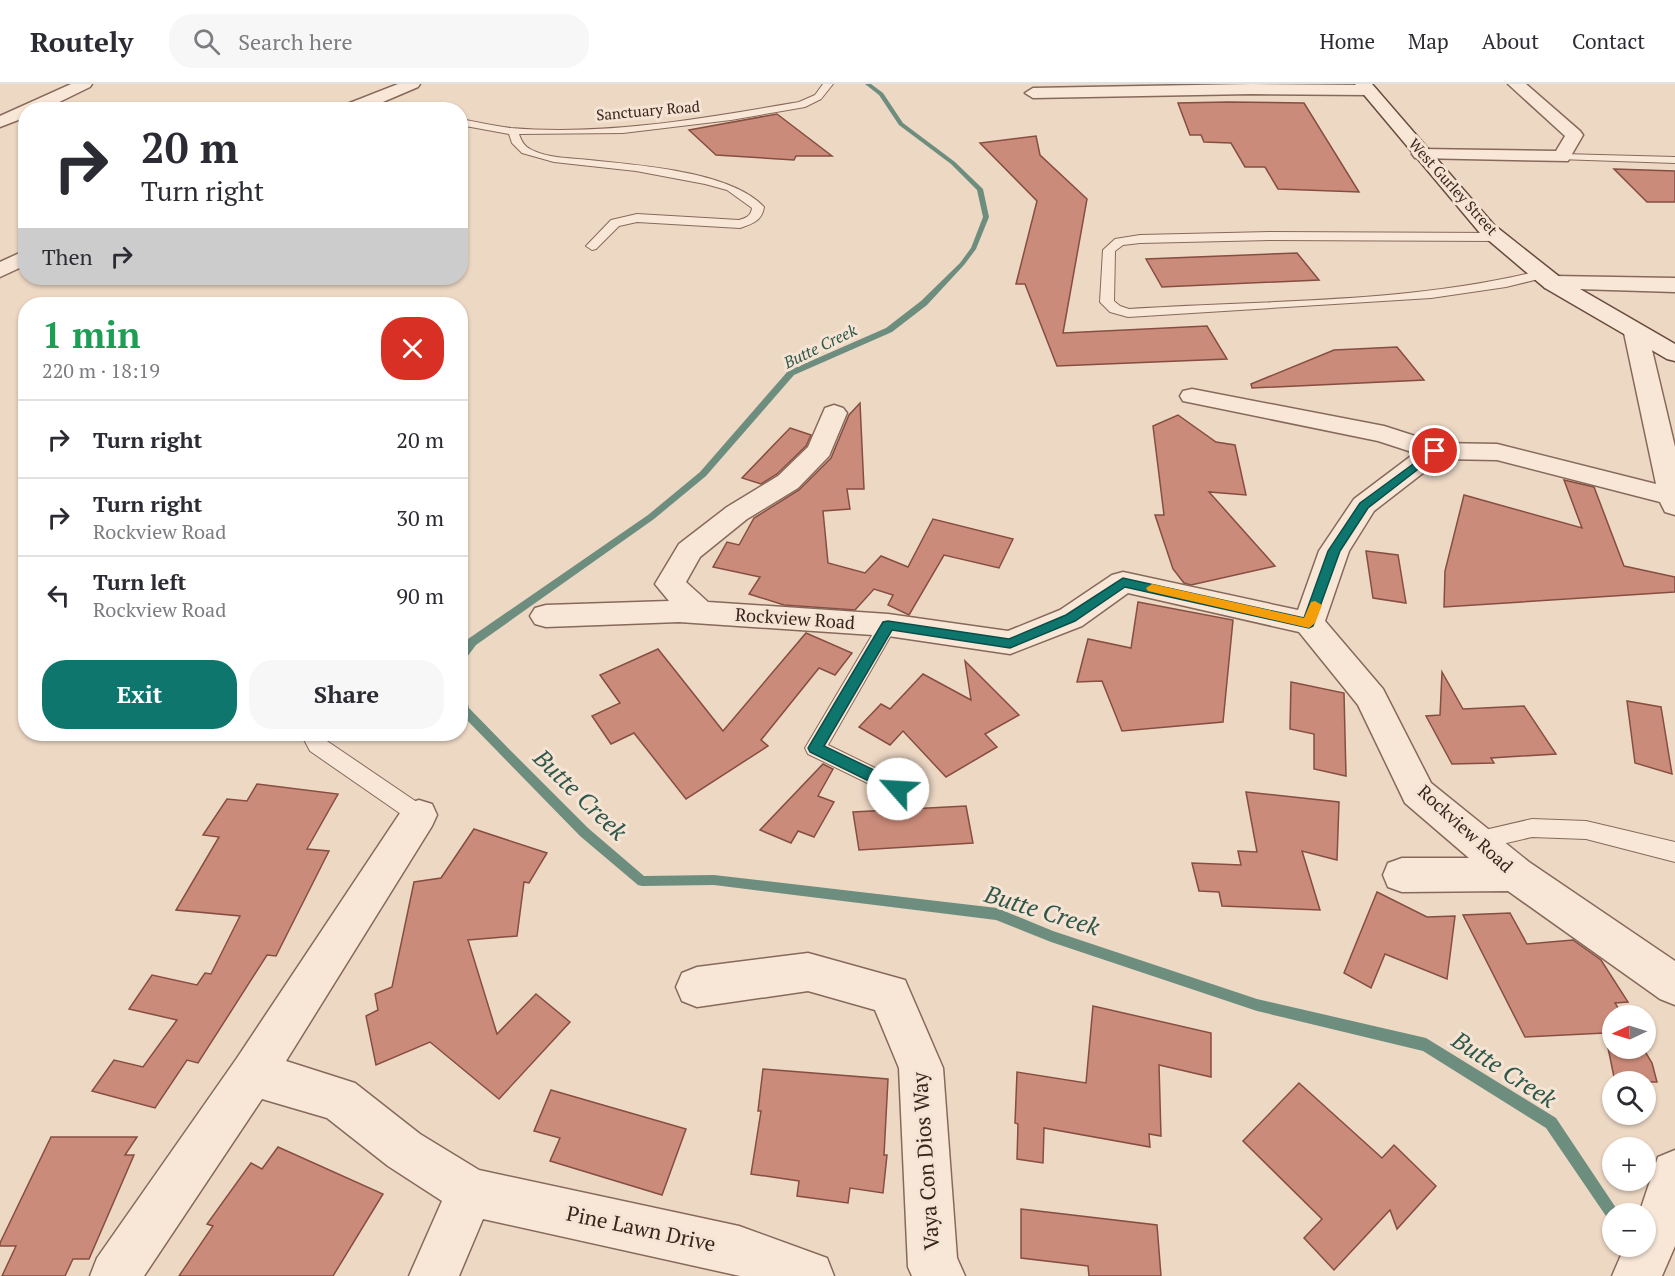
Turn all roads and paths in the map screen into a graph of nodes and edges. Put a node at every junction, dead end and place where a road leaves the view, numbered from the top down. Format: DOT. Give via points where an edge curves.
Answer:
graph roads {
  1 [pos="84,84"];
  2 [pos="412,84"];
  3 [pos="828,84"];
  4 [pos="1516,84"];
  5 [pos="1366,87"];
  6 [pos="1033,93"];
  7 [pos="45,102"];
  8 [pos="367,102"];
  9 [pos="18,114"];
  10 [pos="0,122"];
  11 [pos="468,124"];
  12 [pos="513,131"];
  13 [pos="1421,154"];
  14 [pos="1562,157"];
  15 [pos="1675,160"];
  16 [pos="1497,237"];
  17 [pos="592,246"];
  18 [pos="18,261"];
  19 [pos="0,271"];
  20 [pos="1548,279"];
  21 [pos="1675,285"];
  22 [pos="1636,333"];
  23 [pos="1675,354"];
  24 [pos="1192,396"];
  25 [pos="834,414"];
  26 [pos="1435,451"];
  27 [pos="1674,502"];
  28 [pos="700,613"];
  29 [pos="546,616"];
  30 [pos="1309,623"];
  31 [pos="888,625"];
  32 [pos="315,741"];
  33 [pos="898,789"];
  34 [pos="419,815"];
  35 [pos="1476,841"];
  36 [pos="1675,852"];
  37 [pos="1515,874"];
  38 [pos="1402,875"];
  39 [pos="1675,985"];
  40 [pos="697,987"];
  41 [pos="253,1074"];
  42 [pos="1675,1174"];
  43 [pos="470,1192"];
  44 [pos="116,1276"];
  45 [pos="434,1276"];
  46 [pos="809,1276"];
  47 [pos="940,1276"];
  48 [pos="1637,1276"];
  1 -- 7 [label="street"];
  2 -- 8 [label="street"];
  3 -- 12 [label="lane, Sanctuary Road" via="818,97 802,105 699,122 627,130"];
  4 -- 14 [label="street" via="1574,135"];
  5 -- 6 [label="street"];
  5 -- 13 [label="street, West Gurley Street"];
  9 -- 10 [label="street"];
  11 -- 12 [label="lane, Sanctuary Road"];
  12 -- 17 [label="lane" via="517,143 526,151 554,159 706,181 731,188 758,207 758,214 740,224 637,218 615,223"];
  13 -- 14 [label="street"];
  13 -- 16 [label="street, West Gurley Street"];
  14 -- 15 [label="lane"];
  16 -- 20 [label="street, West Gurley Street"];
  16 -- 20 [label="lane" via="1270,236 1119,242 1109,250 1107,302 1128,313 1338,302"];
  18 -- 19 [label="street"];
  20 -- 21 [label="street"];
  20 -- 22 [label="street, West Gurley Street"];
  22 -- 23 [label="street, West Gurley Street"];
  22 -- 27 [label="street"];
  24 -- 26 [label="street" via="1384,434"];
  25 -- 28 [label="street" via="820,450 788,482 737,513 689,550 670,584"];
  26 -- 27 [label="street" via="1497,452"];
  26 -- 30 [label="street" via="1364,505 1334,551"];
  28 -- 29 [label="street, Rockview Road"];
  28 -- 31 [label="street, Rockview Road"];
  30 -- 31 [label="street, Rockview Road" via="1123,582 1071,618 1010,644"];
  30 -- 35 [label="street, Rockview Road" via="1371,698 1418,793"];
  31 -- 33 [label="lane" via="815,748"];
  32 -- 34 [label="lane"];
  34 -- 41 [label="street"];
  35 -- 36 [label="lane" via="1532,828 1586,830"];
  35 -- 37 [label="street, Rockview Road"];
  37 -- 38 [label="street"];
  37 -- 39 [label="street, Rockview Road"];
  40 -- 47 [label="street, Vaya Con Dios Way" via="808,972 890,994 921,1068 933,1268"];
  41 -- 43 [label="street" via="339,1099 404,1150"];
  41 -- 44 [label="street"];
  42 -- 48 [label="street" via="1661,1222"];
  43 -- 45 [label="street"];
  43 -- 46 [label="street, Pine Lawn Drive" via="739,1251"];
}
